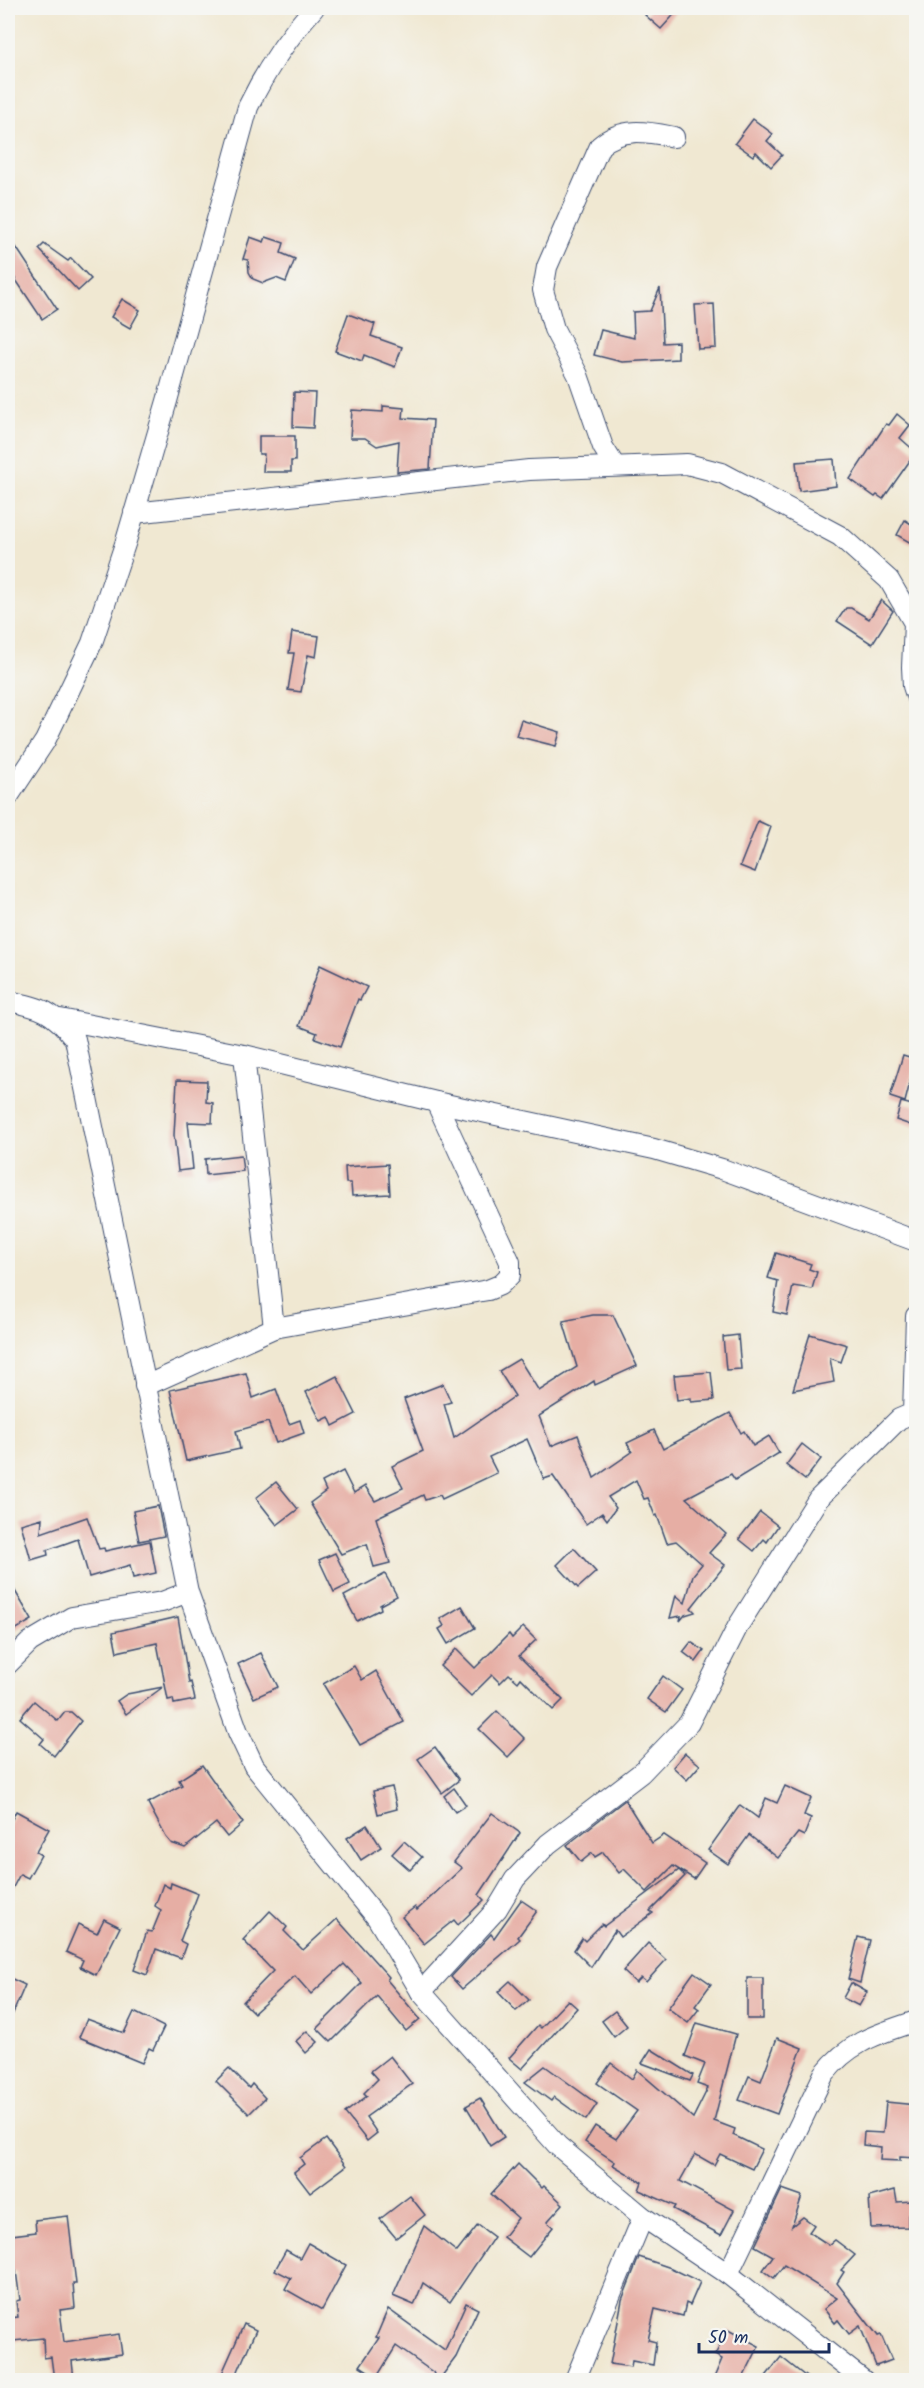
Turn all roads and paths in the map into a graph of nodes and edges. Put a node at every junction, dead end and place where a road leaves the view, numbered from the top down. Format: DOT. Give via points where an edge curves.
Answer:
graph roads {
  1 [pos="314,8"];
  2 [pos="674,137"];
  3 [pos="615,466"];
  4 [pos="134,513"];
  5 [pos="916,695"];
  6 [pos="8,797"];
  7 [pos="8,1001"];
  8 [pos="60,1019"];
  9 [pos="244,1055"];
  10 [pos="436,1102"];
  11 [pos="916,1240"];
  12 [pos="916,1316"];
  13 [pos="274,1328"];
  14 [pos="145,1386"];
  15 [pos="915,1412"];
  16 [pos="189,1592"];
  17 [pos="8,1664"];
  18 [pos="421,1992"];
  19 [pos="916,2021"];
  20 [pos="643,2217"];
  21 [pos="728,2274"];
  22 [pos="575,2380"];
  23 [pos="863,2380"];
  1 -- 4 [label="street" via="266,70 248,107"];
  2 -- 3 [label="street" via="631,132 608,138 600,146 547,267 543,290 554,329 578,375 603,447"];
  3 -- 4 [label="street" via="529,470"];
  3 -- 5 [label="street" via="687,464 722,473 840,536 889,580 914,623 912,667"];
  4 -- 6 [label="street" via="92,643 45,741"];
  7 -- 8 [label="street" via="40,1007"];
  8 -- 9 [label="street"];
  8 -- 14 [label="street" via="75,1039"];
  9 -- 10 [label="street"];
  9 -- 13 [label="street"];
  10 -- 11 [label="street" via="654,1149 722,1169"];
  10 -- 13 [label="street" via="510,1262 510,1275 488,1290"];
  12 -- 15 [label="street"];
  13 -- 14 [label="street"];
  14 -- 16 [label="street"];
  15 -- 18 [label="street" via="899,1419 818,1499 738,1626 689,1723 641,1773 548,1844 515,1879 497,1909"];
  16 -- 17 [label="street" via="162,1602 72,1617 30,1642"];
  16 -- 18 [label="street" via="238,1732 254,1766 377,1918"];
  18 -- 20 [label="street" via="558,2146"];
  19 -- 21 [label="street" via="856,2043 824,2074"];
  20 -- 21 [label="street"];
  20 -- 22 [label="street"];
  21 -- 23 [label="street"];
}
